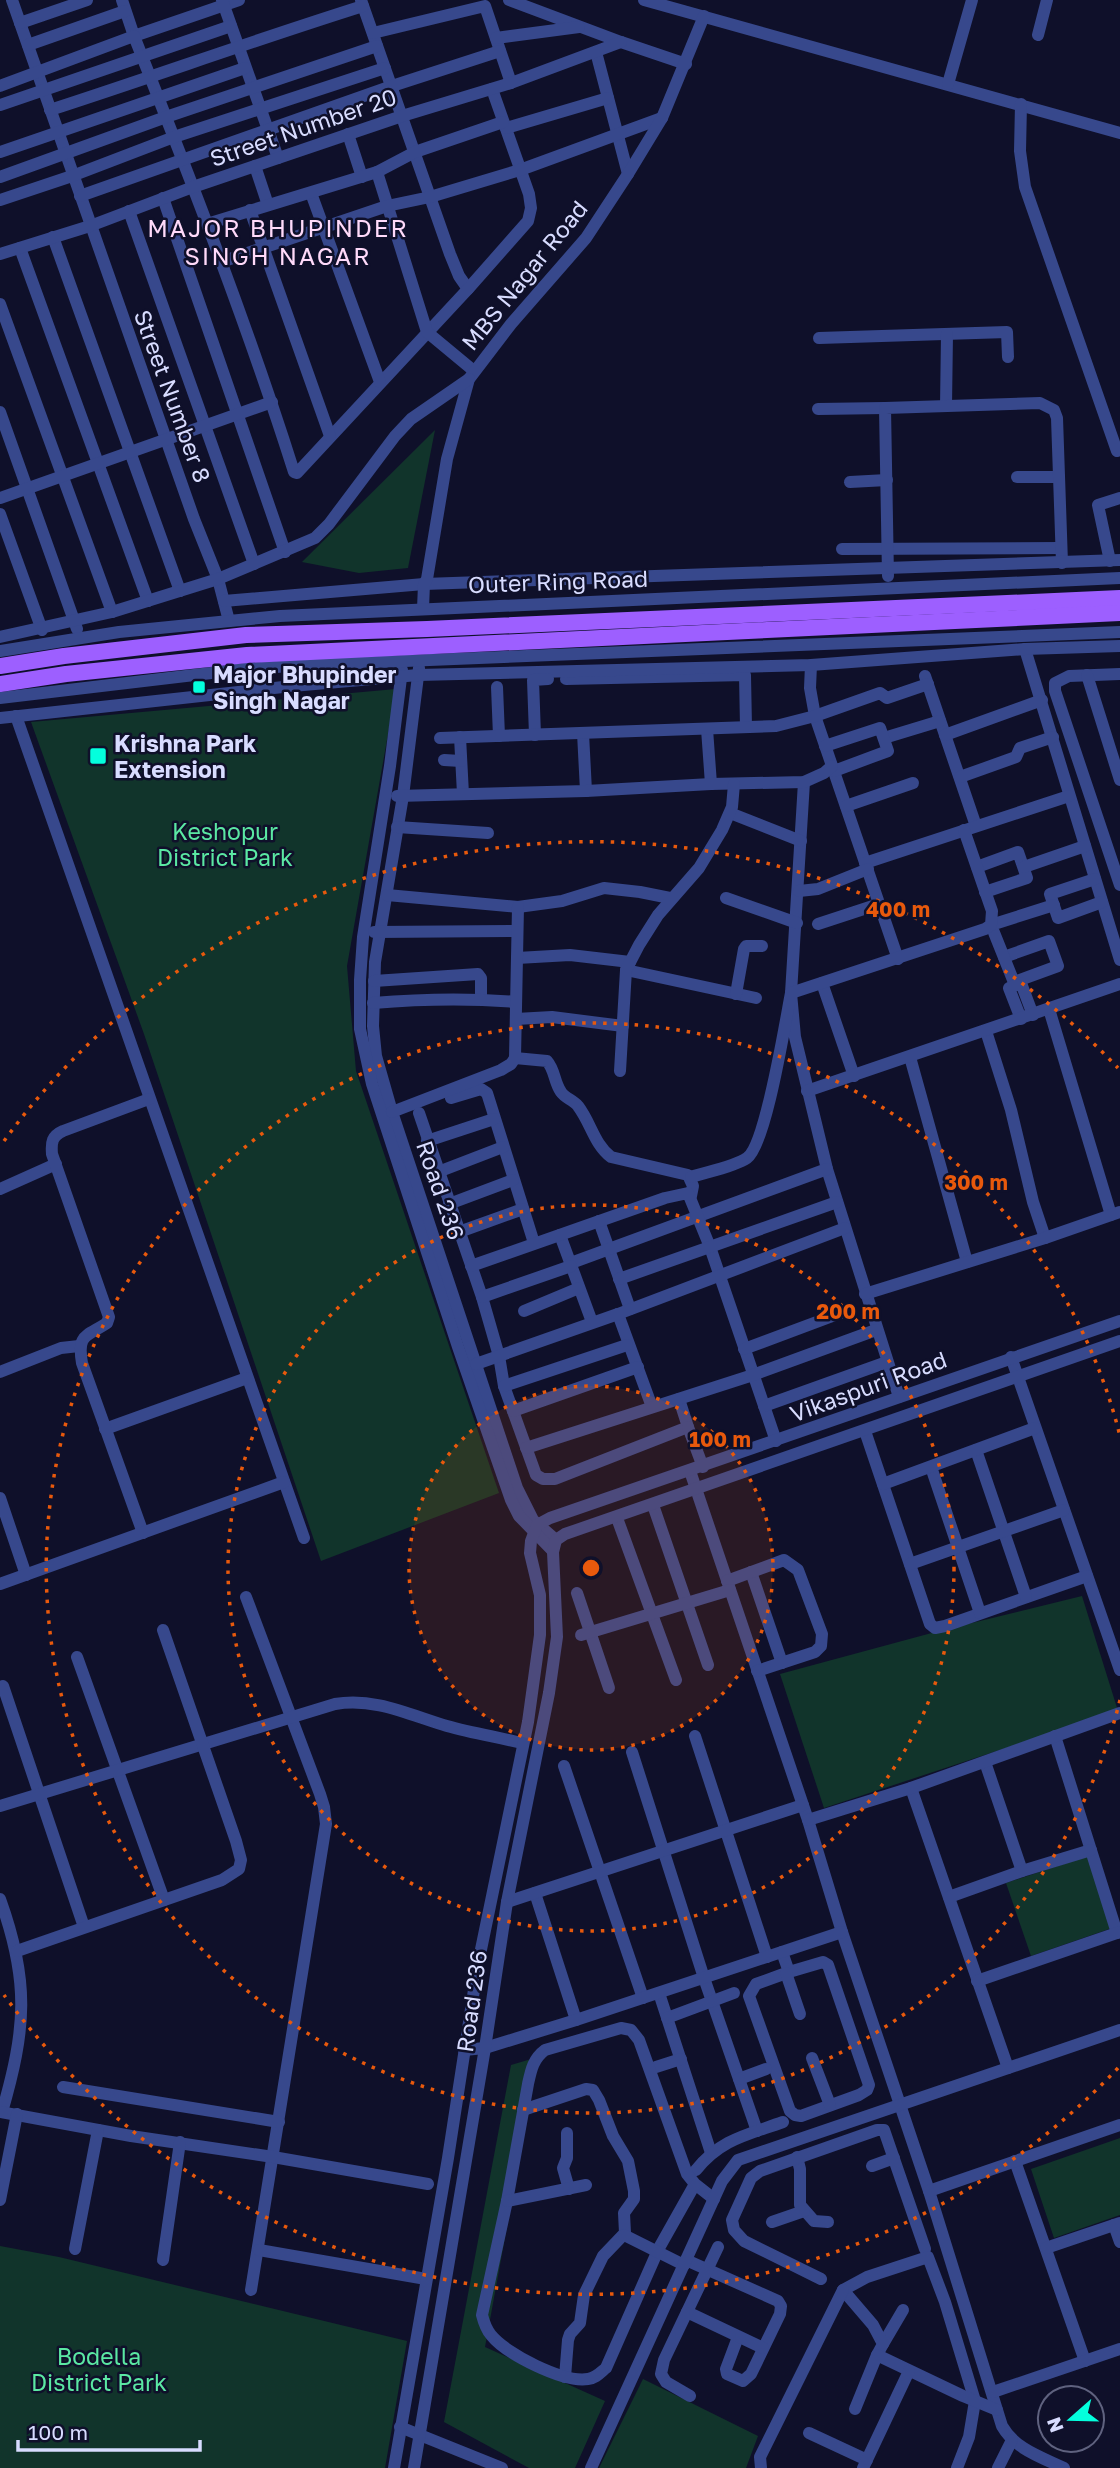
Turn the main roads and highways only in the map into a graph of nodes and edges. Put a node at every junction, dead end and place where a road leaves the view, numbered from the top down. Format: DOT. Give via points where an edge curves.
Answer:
graph roads {
  1 [pos="1120,598"];
  2 [pos="1120,613"];
  3 [pos="0,666"];
  4 [pos="0,684"];
  1 -- 3 [label="main road, Outer Ring Road, bridge" via="246,635"];
  2 -- 4 [label="main road, bridge" via="247,655"];
}
